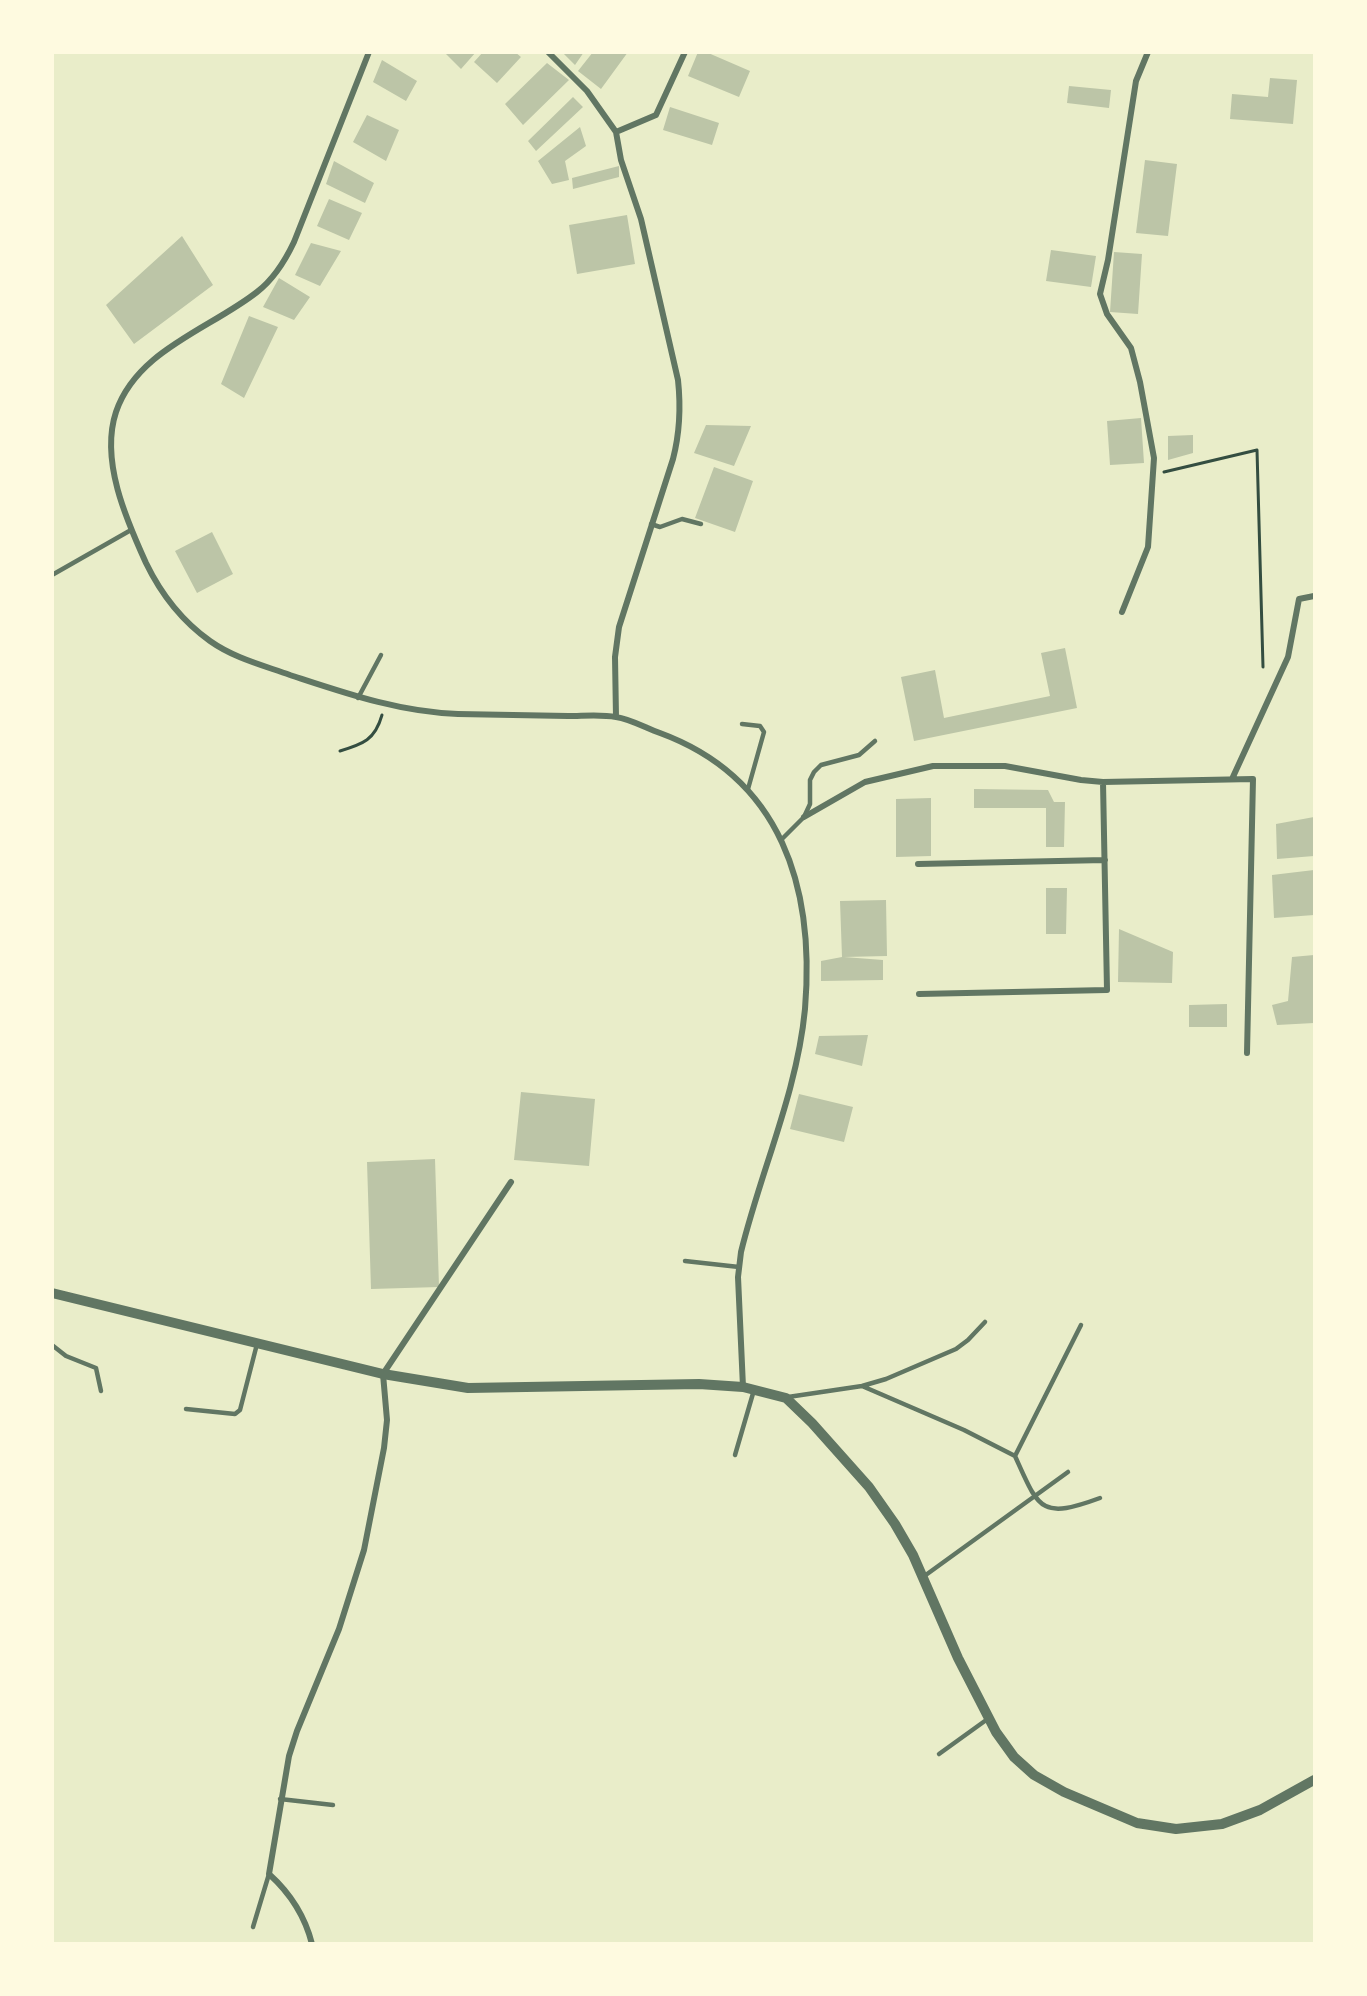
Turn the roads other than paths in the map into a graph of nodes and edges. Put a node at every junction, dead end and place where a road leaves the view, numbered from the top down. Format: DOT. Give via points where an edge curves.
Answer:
graph roads {
  1 [pos="369,52"];
  2 [pos="548,52"];
  3 [pos="685,52"];
  4 [pos="1148,52"];
  5 [pos="616,132"];
  6 [pos="651,524"];
  7 [pos="701,525"];
  8 [pos="131,530"];
  9 [pos="52,575"];
  10 [pos="1314,596"];
  11 [pos="1122,612"];
  12 [pos="381,655"];
  13 [pos="358,698"];
  14 [pos="616,717"];
  15 [pos="741,724"];
  16 [pos="875,741"];
  17 [pos="1232,779"];
  18 [pos="1103,782"];
  19 [pos="748,789"];
  20 [pos="804,817"];
  21 [pos="782,839"];
  22 [pos="1105,860"];
  23 [pos="918,864"];
  24 [pos="919,994"];
  25 [pos="1247,1053"];
  26 [pos="511,1182"];
  27 [pos="685,1261"];
  28 [pos="739,1267"];
  29 [pos="52,1293"];
  30 [pos="985,1322"];
  31 [pos="1081,1325"];
  32 [pos="257,1344"];
  33 [pos="52,1345"];
  34 [pos="383,1374"];
  35 [pos="862,1386"];
  36 [pos="743,1387"];
  37 [pos="754,1390"];
  38 [pos="101,1391"];
  39 [pos="786,1398"];
  40 [pos="186,1409"];
  41 [pos="735,1455"];
  42 [pos="1015,1456"];
  43 [pos="1068,1472"];
  44 [pos="1033,1497"];
  45 [pos="1100,1498"];
  46 [pos="923,1577"];
  47 [pos="989,1719"];
  48 [pos="939,1754"];
  49 [pos="1314,1780"];
  50 [pos="280,1799"];
  51 [pos="333,1805"];
  52 [pos="269,1874"];
  53 [pos="253,1927"];
  54 [pos="312,1944"];
  1 -- 8 [label="street" via="294,242 273,277 163,353 142,371 117,407 110,443 111,462"];
  2 -- 5 [label="street" via="587,91"];
  3 -- 5 [label="street" via="656,116"];
  4 -- 11 [label="street" via="1136,81 1100,294 1107,314 1131,348 1154,458 1148,547"];
  5 -- 6 [label="street" via="621,160 642,219 680,402 678,437"];
  6 -- 7 [label="lane" via="660,527 682,519"];
  6 -- 14 [label="street" via="619,627"];
  8 -- 9 [label="lane"];
  8 -- 13 [label="street" via="164,594 194,629 212,643 234,656"];
  10 -- 17 [label="street" via="1299,599 1288,657"];
  12 -- 13 [label="lane"];
  13 -- 14 [label="street" via="454,714"];
  14 -- 19 [label="street" via="680,740 724,767"];
  15 -- 19 [label="lane" via="760,726 764,732"];
  16 -- 20 [label="lane" via="859,755 821,765 814,772 810,804"];
  17 -- 18 [label="street"];
  17 -- 25 [label="street" via="1253,779"];
  18 -- 20 [label="street" via="1005,766 933,766 865,782"];
  18 -- 22 [label="street"];
  19 -- 21 [label="street"];
  20 -- 21 [label="lane"];
  21 -- 28 [label="street" via="798,891 803,927 806,966 801,1046"];
  22 -- 23 [label="street"];
  22 -- 24 [label="street" via="1107,990"];
  26 -- 34 [label="street"];
  27 -- 28 [label="lane"];
  28 -- 36 [label="street"];
  29 -- 32 [label="street"];
  30 -- 35 [label="lane" via="956,1349"];
  31 -- 42 [label="lane"];
  32 -- 34 [label="street"];
  32 -- 40 [label="lane" via="240,1410 235,1414"];
  33 -- 38 [label="lane" via="66,1356 96,1368"];
  34 -- 36 [label="street" via="492,1389 699,1384"];
  34 -- 50 [label="street" via="387,1420 384,1448 364,1550 339,1629 297,1731"];
  35 -- 39 [label="lane"];
  35 -- 42 [label="lane"];
  36 -- 37 [label="street"];
  37 -- 39 [label="street"];
  37 -- 41 [label="lane"];
  39 -- 46 [label="street" via="869,1487"];
  42 -- 44 [label="lane"];
  43 -- 44 [label="lane"];
  44 -- 45 [label="lane" via="1057,1510"];
  44 -- 46 [label="lane"];
  46 -- 47 [label="street"];
  47 -- 48 [label="lane"];
  47 -- 49 [label="street" via="1014,1757 1034,1774 1064,1792 1137,1823 1176,1829 1222,1824"];
  50 -- 51 [label="lane"];
  50 -- 52 [label="street"];
  52 -- 53 [label="lane"];
  52 -- 54 [label="street" via="297,1906"];
}
